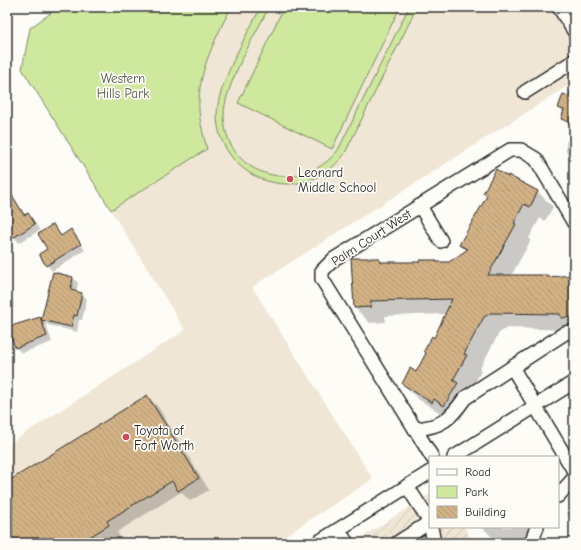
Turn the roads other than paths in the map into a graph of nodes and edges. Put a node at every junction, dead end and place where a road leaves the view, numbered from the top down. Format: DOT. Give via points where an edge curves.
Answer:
graph roads {
  1 [pos="559,7"];
  2 [pos="574,30"];
  3 [pos="574,61"];
  4 [pos="525,92"];
  5 [pos="420,206"];
  6 [pos="574,222"];
  7 [pos="441,241"];
  8 [pos="574,331"];
  9 [pos="512,367"];
  10 [pos="574,382"];
  11 [pos="535,406"];
  12 [pos="415,429"];
  13 [pos="431,456"];
  14 [pos="456,456"];
  15 [pos="574,471"];
  16 [pos="429,473"];
  17 [pos="574,478"];
  18 [pos="407,486"];
  19 [pos="559,495"];
  20 [pos="429,520"];
  21 [pos="429,523"];
  22 [pos="431,528"];
  23 [pos="537,528"];
  24 [pos="338,530"];
  25 [pos="317,543"];
  26 [pos="348,543"];
  27 [pos="397,543"];
  28 [pos="434,543"];
  29 [pos="531,543"];
  1 -- 2 [label="street"];
  3 -- 4 [label="street"];
  5 -- 6 [label="street, Palm Court West" via="510,150 521,150 536,159"];
  5 -- 7 [label="street"];
  5 -- 12 [label="street, Palm Court West" via="334,259 322,271 322,279"];
  8 -- 9 [label="street" via="565,333"];
  9 -- 11 [label="street"];
  9 -- 12 [label="street" via="465,398 443,423 430,428"];
  10 -- 11 [label="street"];
  11 -- 14 [label="street"];
  11 -- 15 [label="street"];
  12 -- 13 [label="street, Palm Court West"];
  16 -- 18 [label="street"];
  17 -- 19 [label="street"];
  18 -- 20 [label="street"];
  18 -- 24 [label="street"];
  21 -- 27 [label="street"];
  22 -- 28 [label="street"];
  23 -- 29 [label="street"];
  24 -- 25 [label="street"];
  24 -- 26 [label="street"];
}
